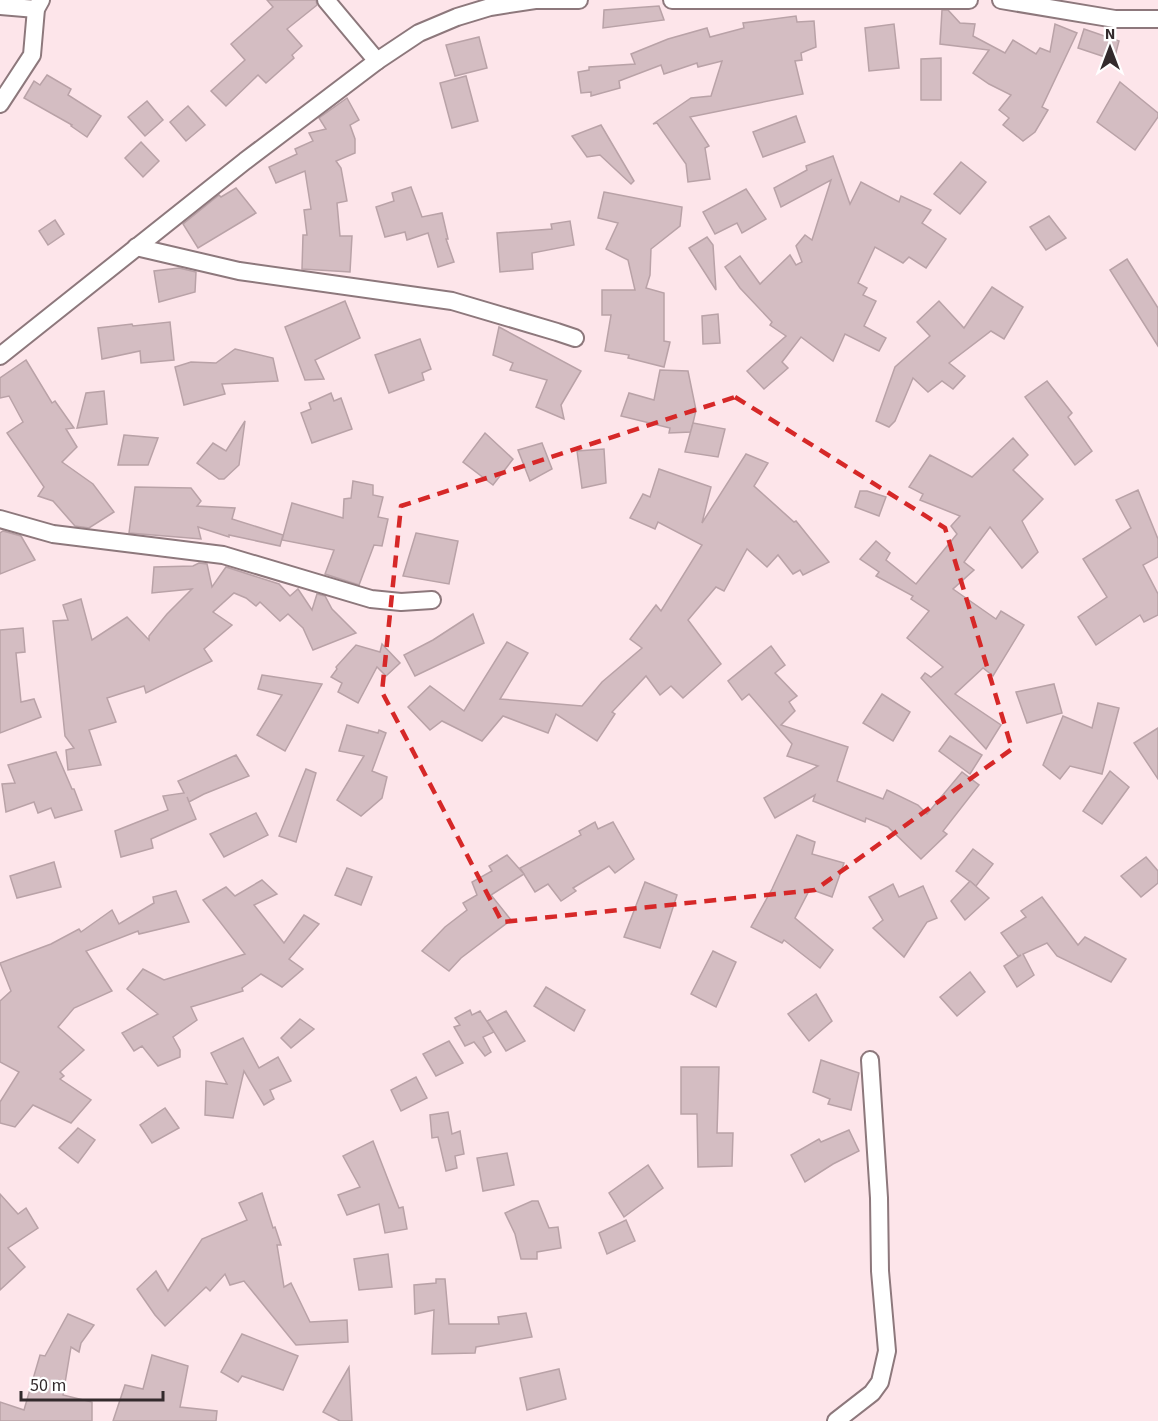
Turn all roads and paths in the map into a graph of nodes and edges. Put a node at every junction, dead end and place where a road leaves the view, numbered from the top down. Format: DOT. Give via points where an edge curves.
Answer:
graph roads {
  1 [pos="326,0"];
  2 [pos="579,0"];
  3 [pos="672,0"];
  4 [pos="969,0"];
  5 [pos="1001,0"];
  6 [pos="39,4"];
  7 [pos="0,6"];
  8 [pos="1158,19"];
  9 [pos="377,61"];
  10 [pos="0,104"];
  11 [pos="136,247"];
  12 [pos="575,339"];
  13 [pos="0,356"];
  14 [pos="0,519"];
  15 [pos="432,600"];
  16 [pos="870,1060"];
  17 [pos="836,1421"];
  1 -- 9 [label="street"];
  2 -- 9 [label="street" via="535,0 490,7 419,33"];
  3 -- 4 [label="street"];
  5 -- 8 [label="street" via="1115,19"];
  6 -- 7 [label="street"];
  6 -- 10 [label="street" via="32,55"];
  9 -- 11 [label="street"];
  11 -- 12 [label="street" via="239,271 452,302"];
  11 -- 13 [label="street"];
  14 -- 15 [label="street" via="53,534 223,555 371,599"];
  16 -- 17 [label="street" via="887,1352 880,1382 872,1393"];
}
